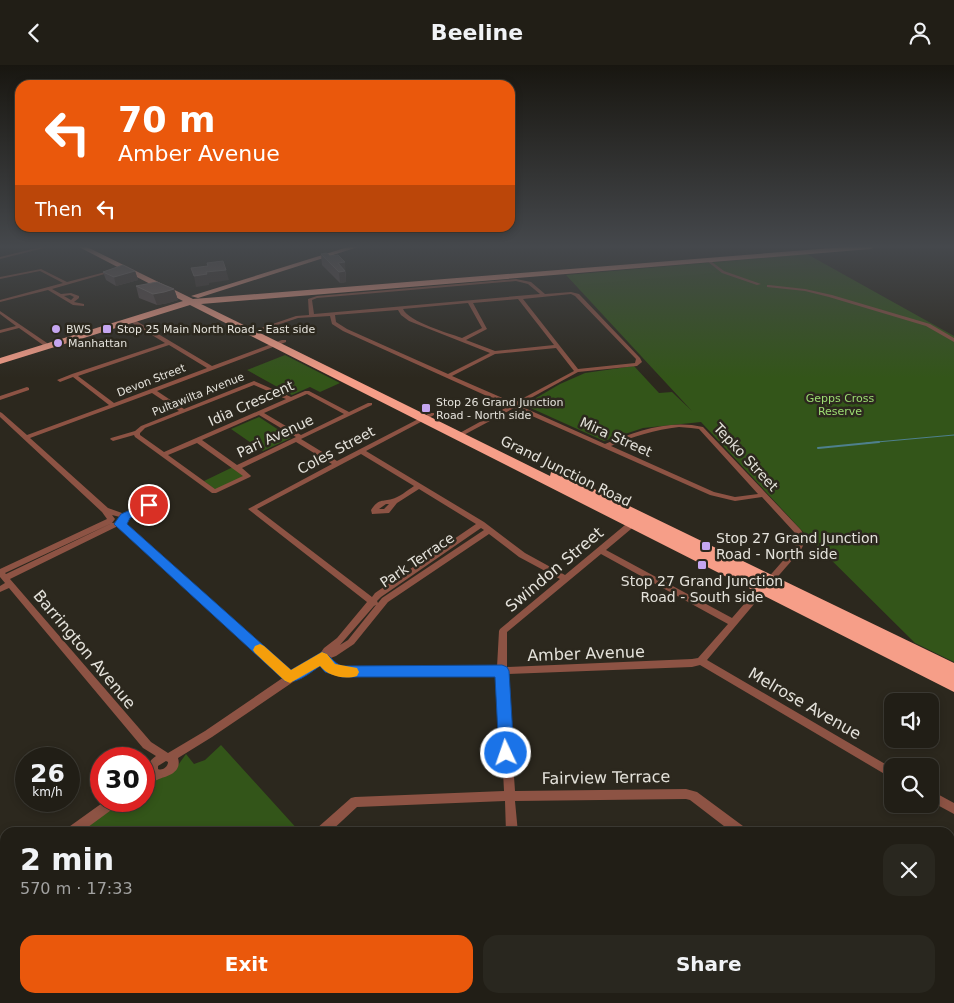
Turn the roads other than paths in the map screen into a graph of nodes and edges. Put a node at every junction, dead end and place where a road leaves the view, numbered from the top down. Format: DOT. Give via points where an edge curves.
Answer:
graph roads {
  1 [pos="38,291"];
  2 [pos="52,291"];
  3 [pos="182,291"];
  4 [pos="182,291"];
  5 [pos="221,291"];
  6 [pos="240,291"];
  7 [pos="303,291"];
  8 [pos="390,291"];
  9 [pos="539,291"];
  10 [pos="807,291"];
  11 [pos="230,295"];
  12 [pos="544,295"];
  13 [pos="520,297"];
  14 [pos="199,298"];
  15 [pos="0,301"];
  16 [pos="470,302"];
  17 [pos="82,305"];
  18 [pos="217,308"];
  19 [pos="400,308"];
  20 [pos="1,314"];
  21 [pos="332,314"];
  22 [pos="312,315"];
  23 [pos="131,320"];
  24 [pos="20,326"];
  25 [pos="254,331"];
  26 [pos="0,332"];
  27 [pos="462,340"];
  28 [pos="954,340"];
  29 [pos="169,343"];
  30 [pos="279,343"];
  31 [pos="46,345"];
  32 [pos="557,346"];
  33 [pos="494,353"];
  34 [pos="0,359"];
  35 [pos="211,368"];
  36 [pos="577,371"];
  37 [pos="74,375"];
  38 [pos="448,376"];
  39 [pos="60,380"];
  40 [pos="27,389"];
  41 [pos="152,390"];
  42 [pos="0,398"];
  43 [pos="290,399"];
  44 [pos="370,404"];
  45 [pos="113,405"];
  46 [pos="514,405"];
  47 [pos="183,411"];
  48 [pos="259,413"];
  49 [pos="0,414"];
  50 [pos="348,414"];
  51 [pos="428,417"];
  52 [pos="137,432"];
  53 [pos="462,434"];
  54 [pos="26,437"];
  55 [pos="114,439"];
  56 [pos="298,439"];
  57 [pos="197,440"];
  58 [pos="606,446"];
  59 [pos="361,451"];
  60 [pos="163,455"];
  61 [pos="337,464"];
  62 [pos="236,467"];
  63 [pos="419,486"];
  64 [pos="764,495"];
  65 [pos="161,500"];
  66 [pos="393,502"];
  67 [pos="118,520"];
  68 [pos="636,520"];
  69 [pos="481,524"];
  70 [pos="489,530"];
  71 [pos="600,550"];
  72 [pos="4,576"];
  73 [pos="566,579"];
  74 [pos="766,584"];
  75 [pos="0,589"];
  76 [pos="371,602"];
  77 [pos="380,606"];
  78 [pos="732,622"];
  79 [pos="322,658"];
  80 [pos="701,661"];
  81 [pos="502,671"];
  82 [pos="954,671"];
  83 [pos="290,677"];
  84 [pos="954,685"];
  85 [pos="147,745"];
  86 [pos="170,759"];
  87 [pos="884,768"];
  88 [pos="155,769"];
  89 [pos="155,770"];
  90 [pos="509,796"];
  91 [pos="939,800"];
  92 [pos="954,809"];
  93 [pos="99,812"];
  94 [pos="78,827"];
  95 [pos="327,827"];
  96 [pos="512,827"];
  97 [pos="735,827"];
  1 -- 15 [label="street"];
  2 -- 17 [label="street"];
  3 -- 14 [label="highway, Grand Junction Road"];
  4 -- 14 [label="highway, Grand Junction Road"];
  4 -- 14 [label="highway"];
  5 -- 14 [label="highway"];
  6 -- 11 [label="highway"];
  7 -- 11 [label="highway"];
  8 -- 22 [label="street" via="310,299"];
  9 -- 12 [label="street"];
  10 -- 28 [label="street" via="922,323"];
  11 -- 14 [label="highway"];
  11 -- 18 [label="highway"];
  12 -- 13 [label="street"];
  12 -- 36 [label="street" via="575,293 639,362"];
  13 -- 16 [label="street"];
  13 -- 32 [label="street"];
  14 -- 18 [label="highway, Grand Junction Road"];
  14 -- 23 [label="highway"];
  14 -- 25 [label="highway, Grand Junction Road"];
  14 -- 31 [label="highway"];
  16 -- 19 [label="street"];
  16 -- 27 [label="street" via="485,329"];
  18 -- 25 [label="highway, Grand Junction Road"];
  19 -- 21 [label="street"];
  19 -- 27 [label="street" via="411,320"];
  20 -- 24 [label="street"];
  21 -- 22 [label="street"];
  21 -- 38 [label="street, Mira Street" via="334,323 345,330"];
  22 -- 25 [label="street" via="288,319"];
  23 -- 29 [label="street"];
  23 -- 31 [label="highway"];
  24 -- 26 [label="street"];
  24 -- 31 [label="street"];
  25 -- 30 [label="highway, Grand Junction Road"];
  27 -- 33 [label="street"];
  29 -- 35 [label="street"];
  29 -- 37 [label="street"];
  30 -- 35 [label="street, Devon Street"];
  30 -- 51 [label="highway, Grand Junction Road"];
  31 -- 34 [label="highway"];
  32 -- 33 [label="street"];
  32 -- 36 [label="street"];
  33 -- 38 [label="street"];
  35 -- 41 [label="street, Devon Street"];
  36 -- 46 [label="street"];
  37 -- 39 [label="street"];
  37 -- 45 [label="street"];
  38 -- 46 [label="street, Mira Street"];
  40 -- 42 [label="street"];
  41 -- 45 [label="street, Devon Street"];
  41 -- 47 [label="street"];
  43 -- 47 [label="street, Pultawilta Avenue" via="254,383"];
  43 -- 48 [label="street, Idia Crescent"];
  43 -- 50 [label="street, Idia Crescent" via="307,392"];
  44 -- 50 [label="street, Pari Avenue"];
  45 -- 54 [label="street, Devon Street"];
  46 -- 53 [label="street"];
  46 -- 58 [label="street, Mira Street"];
  47 -- 52 [label="street, Pultawilta Avenue"];
  48 -- 56 [label="street"];
  48 -- 57 [label="street, Idia Crescent"];
  49 -- 54 [label="street"];
  50 -- 56 [label="street, Pari Avenue"];
  51 -- 53 [label="highway, Grand Junction Road"];
  51 -- 59 [label="street, Coles Street"];
  52 -- 55 [label="street, Pultawilta Avenue"];
  52 -- 60 [label="street" via="137,436"];
  53 -- 68 [label="highway, Grand Junction Road"];
  54 -- 67 [label="street"];
  56 -- 61 [label="street"];
  56 -- 62 [label="street, Pari Avenue"];
  57 -- 60 [label="street, Idia Crescent"];
  57 -- 62 [label="street"];
  58 -- 64 [label="street, Mira Street" via="723,498"];
  58 -- 64 [label="street, Tepko Street" via="646,431 696,426"];
  59 -- 61 [label="street, Coles Street"];
  59 -- 63 [label="street"];
  60 -- 62 [label="street, Pari Avenue" via="214,492 248,476"];
  61 -- 76 [label="street, Coles Street" via="252,509"];
  63 -- 66 [label="street"];
  63 -- 69 [label="street"];
  64 -- 74 [label="street, Tepko Street" via="802,539"];
  65 -- 67 [label="street"];
  67 -- 72 [label="street"];
  67 -- 83 [label="street"];
  68 -- 71 [label="street, Swindon Street"];
  68 -- 74 [label="highway, Grand Junction Road"];
  69 -- 70 [label="street"];
  69 -- 76 [label="street, Park Terrace"];
  70 -- 73 [label="street" via="522,555"];
  70 -- 77 [label="street, Park Terrace"];
  71 -- 73 [label="street, Swindon Street"];
  71 -- 78 [label="street"];
  72 -- 75 [label="street"];
  72 -- 85 [label="street, Barrington Avenue"];
  73 -- 81 [label="street, Swindon Street" via="502,631"];
  74 -- 78 [label="street"];
  74 -- 82 [label="highway, Grand Junction Road"];
  74 -- 84 [label="highway, Grand Junction Road"];
  76 -- 77 [label="street"];
  76 -- 79 [label="street, Park Terrace"];
  77 -- 79 [label="street, Park Terrace" via="351,642"];
  78 -- 80 [label="street"];
  79 -- 81 [label="street, Amber Avenue" via="330,668 342,672"];
  79 -- 83 [label="street, Park Terrace"];
  80 -- 81 [label="street, Amber Avenue"];
  80 -- 87 [label="street, Melrose Avenue"];
  81 -- 90 [label="street, Swindon Street"];
  83 -- 86 [label="street, Park Terrace"];
  85 -- 86 [label="street, Barrington Avenue"];
  86 -- 88 [label="street"];
  86 -- 89 [label="street" via="168,772"];
  90 -- 95 [label="street, Fairview Terrace" via="355,802"];
  90 -- 96 [label="street, Swindon Street"];
  90 -- 97 [label="street, Fairview Terrace" via="686,794"];
  91 -- 92 [label="street"];
  93 -- 94 [label="street"];
}
